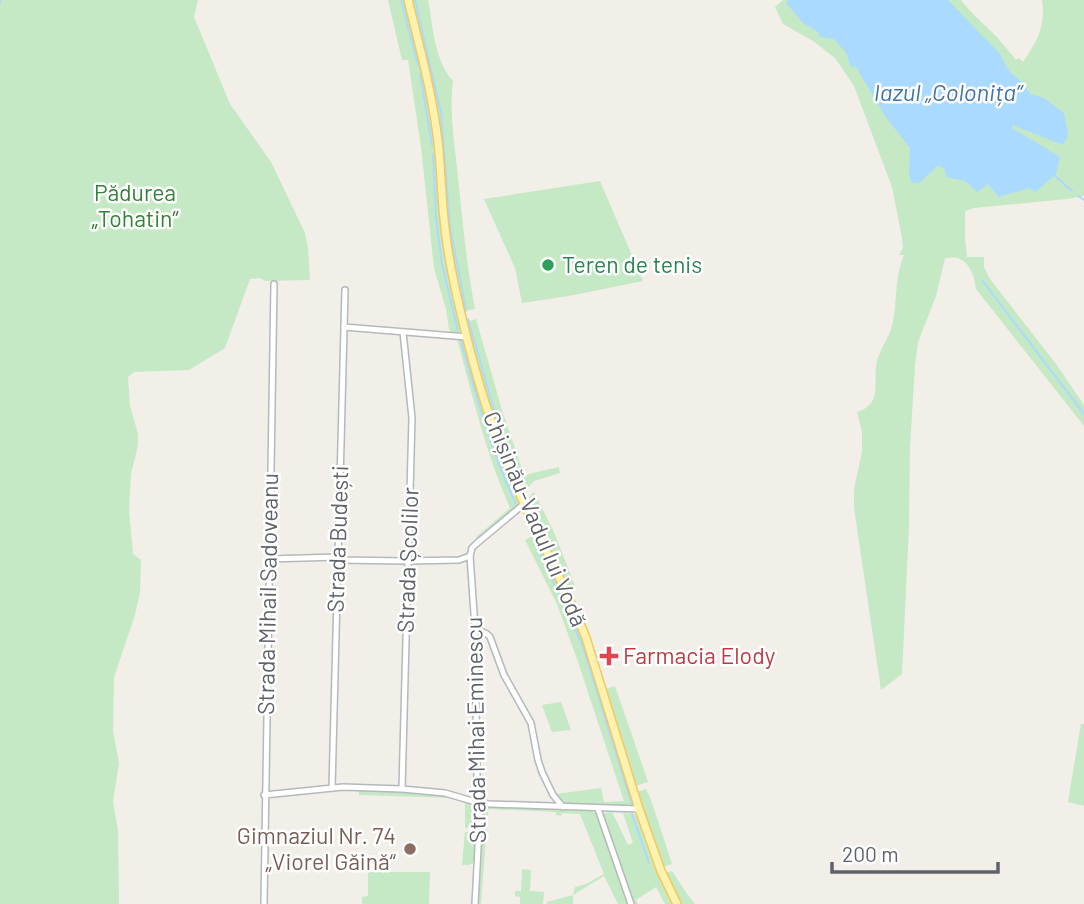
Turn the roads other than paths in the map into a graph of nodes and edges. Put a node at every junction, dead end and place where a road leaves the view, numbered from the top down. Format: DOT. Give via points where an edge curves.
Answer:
graph roads {
  1 [pos="408,0"];
  2 [pos="274,284"];
  3 [pos="345,290"];
  4 [pos="344,327"];
  5 [pos="403,332"];
  6 [pos="467,337"];
  7 [pos="524,504"];
  8 [pos="470,556"];
  9 [pos="337,558"];
  10 [pos="269,559"];
  11 [pos="407,561"];
  12 [pos="475,628"];
  13 [pos="331,788"];
  14 [pos="402,789"];
  15 [pos="264,795"];
  16 [pos="479,803"];
  17 [pos="563,807"];
  18 [pos="598,809"];
  19 [pos="639,809"];
  20 [pos="264,904"];
  21 [pos="475,904"];
  22 [pos="631,904"];
  23 [pos="677,904"];
  1 -- 6 [label="main road, Chișinău-Vadul lui Vodă" via="432,102 447,245"];
  2 -- 10 [label="street, Strada Mihail Sadoveanu"];
  3 -- 4 [label="street, Strada Budești"];
  4 -- 5 [label="street"];
  4 -- 9 [label="street, Strada Budești"];
  5 -- 6 [label="street"];
  5 -- 11 [label="street, Strada Școlilor" via="412,418"];
  6 -- 7 [label="main road, Chișinău-Vadul lui Vodă" via="495,433"];
  7 -- 8 [label="street" via="472,548"];
  7 -- 19 [label="main road, Chișinău-Vadul lui Vodă" via="586,638"];
  8 -- 11 [label="street"];
  8 -- 12 [label="street, Strada Mihai Eminescu"];
  9 -- 10 [label="street"];
  9 -- 11 [label="street"];
  9 -- 13 [label="street, Strada Budești"];
  10 -- 15 [label="street, Strada Mihail Sadoveanu"];
  11 -- 14 [label="street, Strada Școlilor"];
  12 -- 16 [label="street, Strada Mihai Eminescu"];
  12 -- 17 [label="street" via="490,637 504,675 531,723 542,772"];
  13 -- 14 [label="street"];
  13 -- 15 [label="street"];
  14 -- 16 [label="street" via="445,793"];
  15 -- 20 [label="street, Strada Mihail Sadoveanu"];
  16 -- 17 [label="street"];
  16 -- 21 [label="street, Strada Mihai Eminescu"];
  17 -- 18 [label="street"];
  18 -- 19 [label="street"];
  18 -- 22 [label="street"];
  19 -- 23 [label="main road, Chișinău-Vadul lui Vodă"];
}
